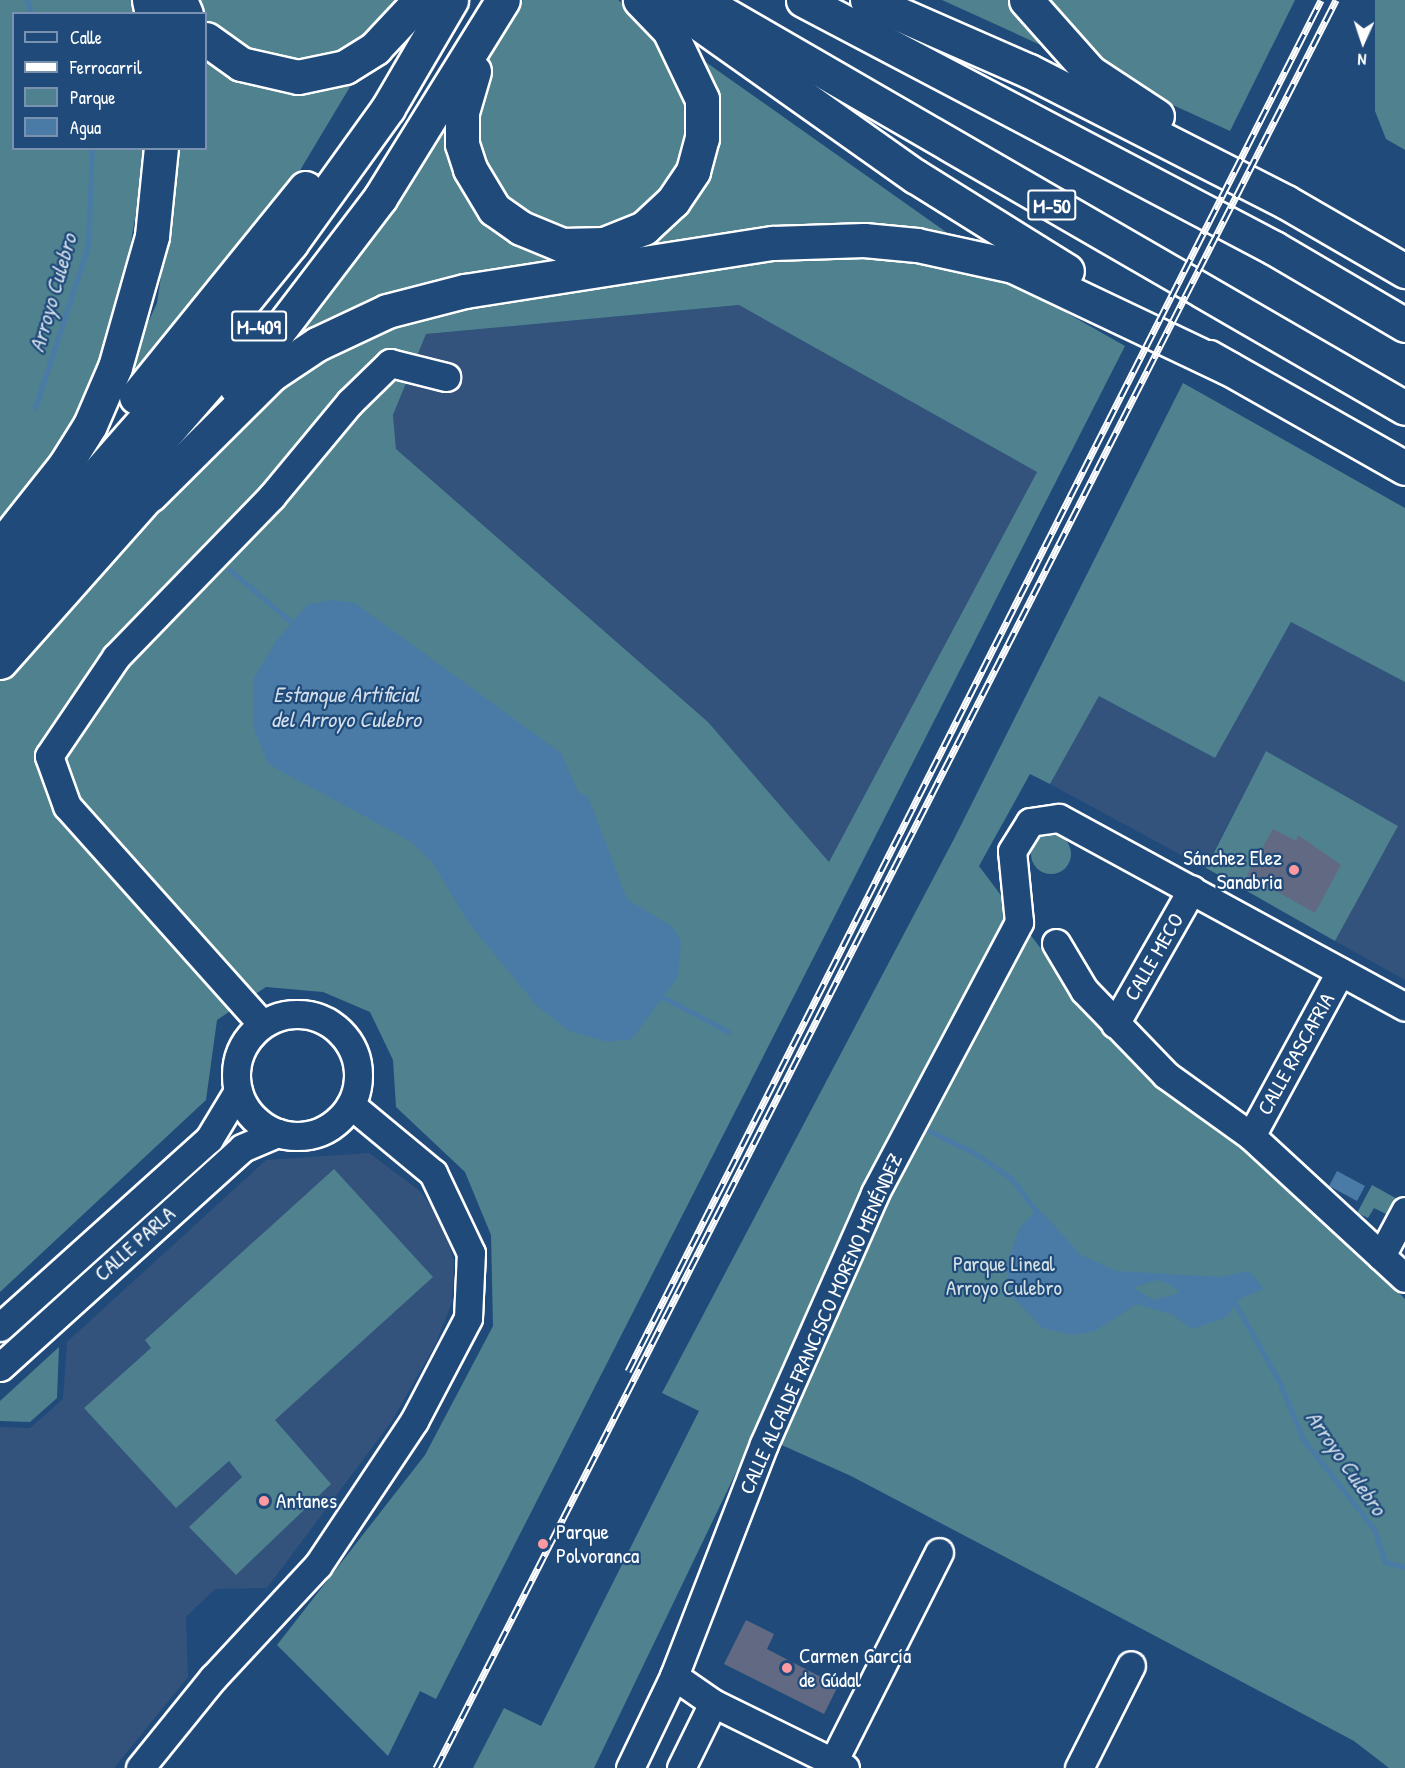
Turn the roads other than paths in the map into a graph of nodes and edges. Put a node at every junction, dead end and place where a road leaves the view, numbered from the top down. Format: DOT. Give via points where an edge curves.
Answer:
graph roads {
  1 [pos="420,0"];
  2 [pos="426,0"];
  3 [pos="451,0"];
  4 [pos="640,0"];
  5 [pos="666,0"];
  6 [pos="700,0"];
  7 [pos="803,0"];
  8 [pos="867,0"];
  9 [pos="1026,0"];
  10 [pos="495,2"];
  11 [pos="207,40"];
  12 [pos="160,150"];
  13 [pos="1286,202"];
  14 [pos="1405,271"];
  15 [pos="1405,325"];
  16 [pos="1228,368"];
  17 [pos="446,377"];
  18 [pos="1405,408"];
  19 [pos="1405,468"];
  20 [pos="150,495"];
  21 [pos="0,547"];
  22 [pos="0,552"];
  23 [pos="0,585"];
  24 [pos="0,624"];
  25 [pos="0,662"];
  26 [pos="1192,890"];
  27 [pos="1056,943"];
  28 [pos="1340,972"];
  29 [pos="1405,1007"];
  30 [pos="262,1024"];
  31 [pos="1115,1024"];
  32 [pos="238,1091"];
  33 [pos="351,1105"];
  34 [pos="278,1133"];
  35 [pos="1251,1136"];
  36 [pos="1405,1211"];
  37 [pos="1381,1256"];
  38 [pos="1405,1278"];
  39 [pos="0,1327"];
  40 [pos="0,1367"];
  41 [pos="939,1552"];
  42 [pos="1131,1665"];
  43 [pos="674,1676"];
  44 [pos="713,1703"];
  45 [pos="839,1765"];
  46 [pos="140,1768"];
  47 [pos="630,1768"];
  48 [pos="681,1768"];
  49 [pos="1079,1768"];
  1 -- 11 [label="highway" via="375,48 345,67 298,78 241,64"];
  2 -- 22 [label="highway, M-409" via="330,158 71,475"];
  3 -- 23 [label="highway, M-409" via="388,108 291,243 183,376"];
  4 -- 10 [label="highway" via="669,30 702,99 702,138 693,171 673,201 644,228 604,244 562,245 521,228 494,209 470,169 462,144 462,112"];
  5 -- 16 [label="highway" via="915,176"];
  6 -- 18 [label="highway, M-50"];
  7 -- 15 [label="highway" via="1274,248"];
  8 -- 13 [label="highway" via="1029,71"];
  9 -- 13 [label="highway" via="1090,72"];
  10 -- 20 [label="highway, M-409" via="361,225"];
  10 -- 24 [label="highway, M-409" via="318,251 207,388"];
  12 -- 21 [label="highway" via="152,236 115,368 90,425 65,465"];
  13 -- 14 [label="highway"];
  16 -- 19 [label="highway"];
  16 -- 20 [label="highway" via="1013,266 917,245 864,240 773,243 465,291 387,311 317,344 272,375"];
  17 -- 30 [label="street" via="390,363 350,402 271,497 116,657 49,756 67,806"];
  20 -- 25 [label="highway, M-409"];
  26 -- 28 [label="street"];
  26 -- 31 [label="street, CALLE MECO"];
  26 -- 43 [label="street, CALLE ALCALDE FRANCISCO MORENO MENÉNDEZ" via="1059,818 1030,822 1012,851 1019,922 875,1193 764,1444"];
  27 -- 31 [label="street" via="1084,990"];
  28 -- 29 [label="street"];
  28 -- 35 [label="street, CALLE RASCAFRIA"];
  30 -- 32 [label="street" via="239,1054"];
  30 -- 33 [label="street" via="301,1013 321,1018 339,1029 358,1065"];
  31 -- 35 [label="street" via="1166,1075"];
  32 -- 34 [label="street" via="260,1124"];
  32 -- 39 [label="street, CALLE PARLA" via="208,1139"];
  33 -- 34 [label="street" via="319,1132"];
  33 -- 46 [label="street" via="433,1173 471,1253 468,1318 414,1421 318,1565 213,1678"];
  34 -- 40 [label="street, CALLE PARLA" via="242,1148"];
  35 -- 37 [label="street"];
  36 -- 37 [label="street"];
  37 -- 38 [label="street"];
  41 -- 45 [label="street"];
  42 -- 49 [label="street"];
  43 -- 44 [label="street"];
  43 -- 47 [label="street, CALLE ALCALDE FRANCISCO MORENO MENÉNDEZ"];
  44 -- 45 [label="street"];
  44 -- 48 [label="street"];
}
